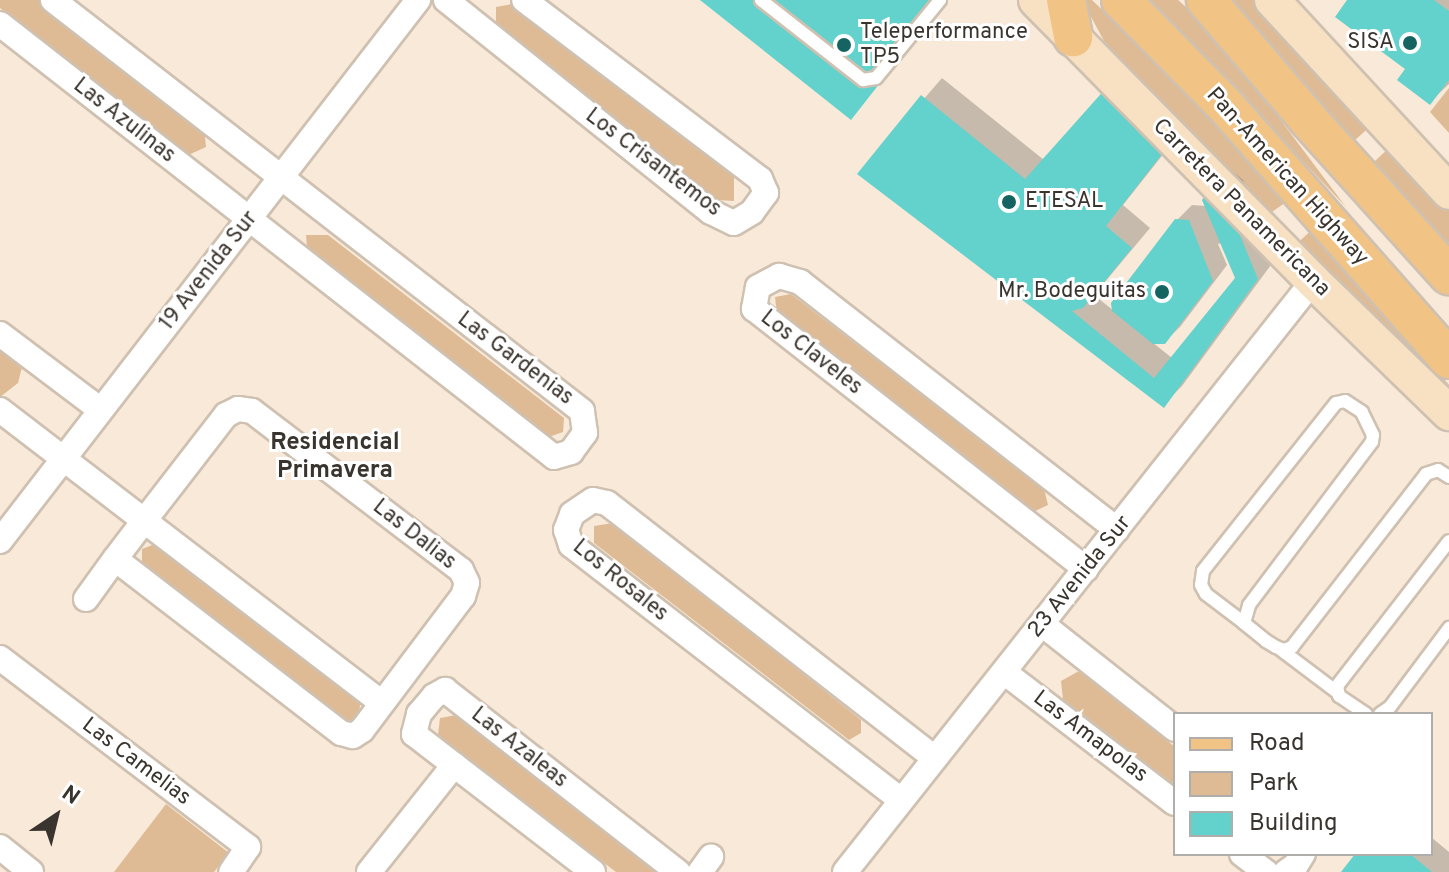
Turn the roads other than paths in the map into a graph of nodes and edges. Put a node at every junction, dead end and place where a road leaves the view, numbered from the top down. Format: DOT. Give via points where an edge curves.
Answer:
graph roads {
  1 [pos="53,0"];
  2 [pos="418,0"];
  3 [pos="446,0"];
  4 [pos="524,0"];
  5 [pos="761,0"];
  6 [pos="940,0"];
  7 [pos="1036,0"];
  8 [pos="1066,0"];
  9 [pos="1121,0"];
  10 [pos="1206,0"];
  11 [pos="1272,0"];
  12 [pos="0,24"];
  13 [pos="1073,37"];
  14 [pos="280,178"];
  15 [pos="1449,192"];
  16 [pos="250,217"];
  17 [pos="1449,275"];
  18 [pos="1313,281"];
  19 [pos="0,334"];
  20 [pos="1449,359"];
  21 [pos="0,410"];
  22 [pos="101,410"];
  23 [pos="1449,413"];
  24 [pos="65,458"];
  25 [pos="1449,477"];
  26 [pos="144,521"];
  27 [pos="1117,530"];
  28 [pos="0,541"];
  29 [pos="1449,541"];
  30 [pos="115,559"];
  31 [pos="1086,569"];
  32 [pos="86,599"];
  33 [pos="1244,623"];
  34 [pos="1042,624"];
  35 [pos="1449,628"];
  36 [pos="1280,649"];
  37 [pos="0,658"];
  38 [pos="1004,672"];
  39 [pos="1337,692"];
  40 [pos="382,703"];
  41 [pos="1363,712"];
  42 [pos="1383,712"];
  43 [pos="1173,727"];
  44 [pos="935,758"];
  45 [pos="454,765"];
  46 [pos="901,800"];
  47 [pos="1173,801"];
  48 [pos="0,847"];
  49 [pos="1245,856"];
  50 [pos="1302,856"];
  51 [pos="31,872"];
  52 [pos="231,872"];
  53 [pos="369,872"];
  54 [pos="593,872"];
  55 [pos="678,872"];
  56 [pos="845,872"];
  57 [pos="1266,872"];
  58 [pos="1286,872"];
  1 -- 14 [label="street"];
  2 -- 14 [label="street, 19 Avenida Sur"];
  3 -- 4 [label="street, Los Crisantemos" via="711,212 734,223 752,212 766,193 760,179"];
  5 -- 6 [label="lane" via="863,80 876,78"];
  7 -- 13 [label="street, Carretera Panamericana"];
  8 -- 13 [label="main road"];
  9 -- 20 [label="main road, Pan-American Highway" via="1224,104"];
  10 -- 17 [label="main road"];
  11 -- 15 [label="street"];
  12 -- 16 [label="street, Las Azulinas"];
  13 -- 18 [label="street, Carretera Panamericana"];
  14 -- 16 [label="street, 19 Avenida Sur"];
  14 -- 16 [label="street, Las Gardenias" via="582,411 585,433 571,452 554,457"];
  16 -- 22 [label="street, 19 Avenida Sur"];
  18 -- 23 [label="street, Carretera Panamericana"];
  18 -- 27 [label="street, 23 Avenida Sur"];
  19 -- 22 [label="street"];
  21 -- 24 [label="street"];
  22 -- 24 [label="street, 19 Avenida Sur"];
  24 -- 26 [label="street"];
  24 -- 28 [label="street, 19 Avenida Sur"];
  25 -- 36 [label="lane" via="1438,470 1426,474 1292,647"];
  26 -- 30 [label="street, Las Dalias"];
  26 -- 40 [label="street"];
  26 -- 40 [label="street, Las Dalias" via="226,415 238,409 252,411 448,560 467,583 463,596"];
  27 -- 31 [label="street, 23 Avenida Sur"];
  27 -- 31 [label="street, Los Claveles" via="800,282 779,276 758,287 754,309"];
  29 -- 39 [label="lane"];
  30 -- 32 [label="street, Las Dalias"];
  30 -- 40 [label="street, Las Dalias" via="341,733 353,736 362,730"];
  31 -- 34 [label="street, 23 Avenida Sur"];
  33 -- 33 [label="lane" via="1249,605 1372,442 1370,427 1354,405 1336,403 1203,571 1206,594"];
  33 -- 36 [label="lane"];
  34 -- 38 [label="street, 23 Avenida Sur"];
  34 -- 43 [label="street"];
  35 -- 42 [label="lane"];
  36 -- 39 [label="lane"];
  37 -- 52 [label="street, Las Camelias" via="248,847"];
  38 -- 44 [label="street, 23 Avenida Sur"];
  38 -- 47 [label="street, Las Amapolas"];
  39 -- 41 [label="lane"];
  44 -- 46 [label="street, 23 Avenida Sur"];
  44 -- 46 [label="street, Los Rosales" via="607,503 593,500 572,514 566,530 571,545"];
  45 -- 53 [label="street"];
  45 -- 54 [label="street, Las Azaleas"];
  45 -- 55 [label="street, Las Azaleas" via="414,734 425,705 445,690"];
  46 -- 56 [label="street, 23 Avenida Sur"];
  48 -- 51 [label="street"];
  49 -- 57 [label="street"];
  50 -- 58 [label="street"];
}
